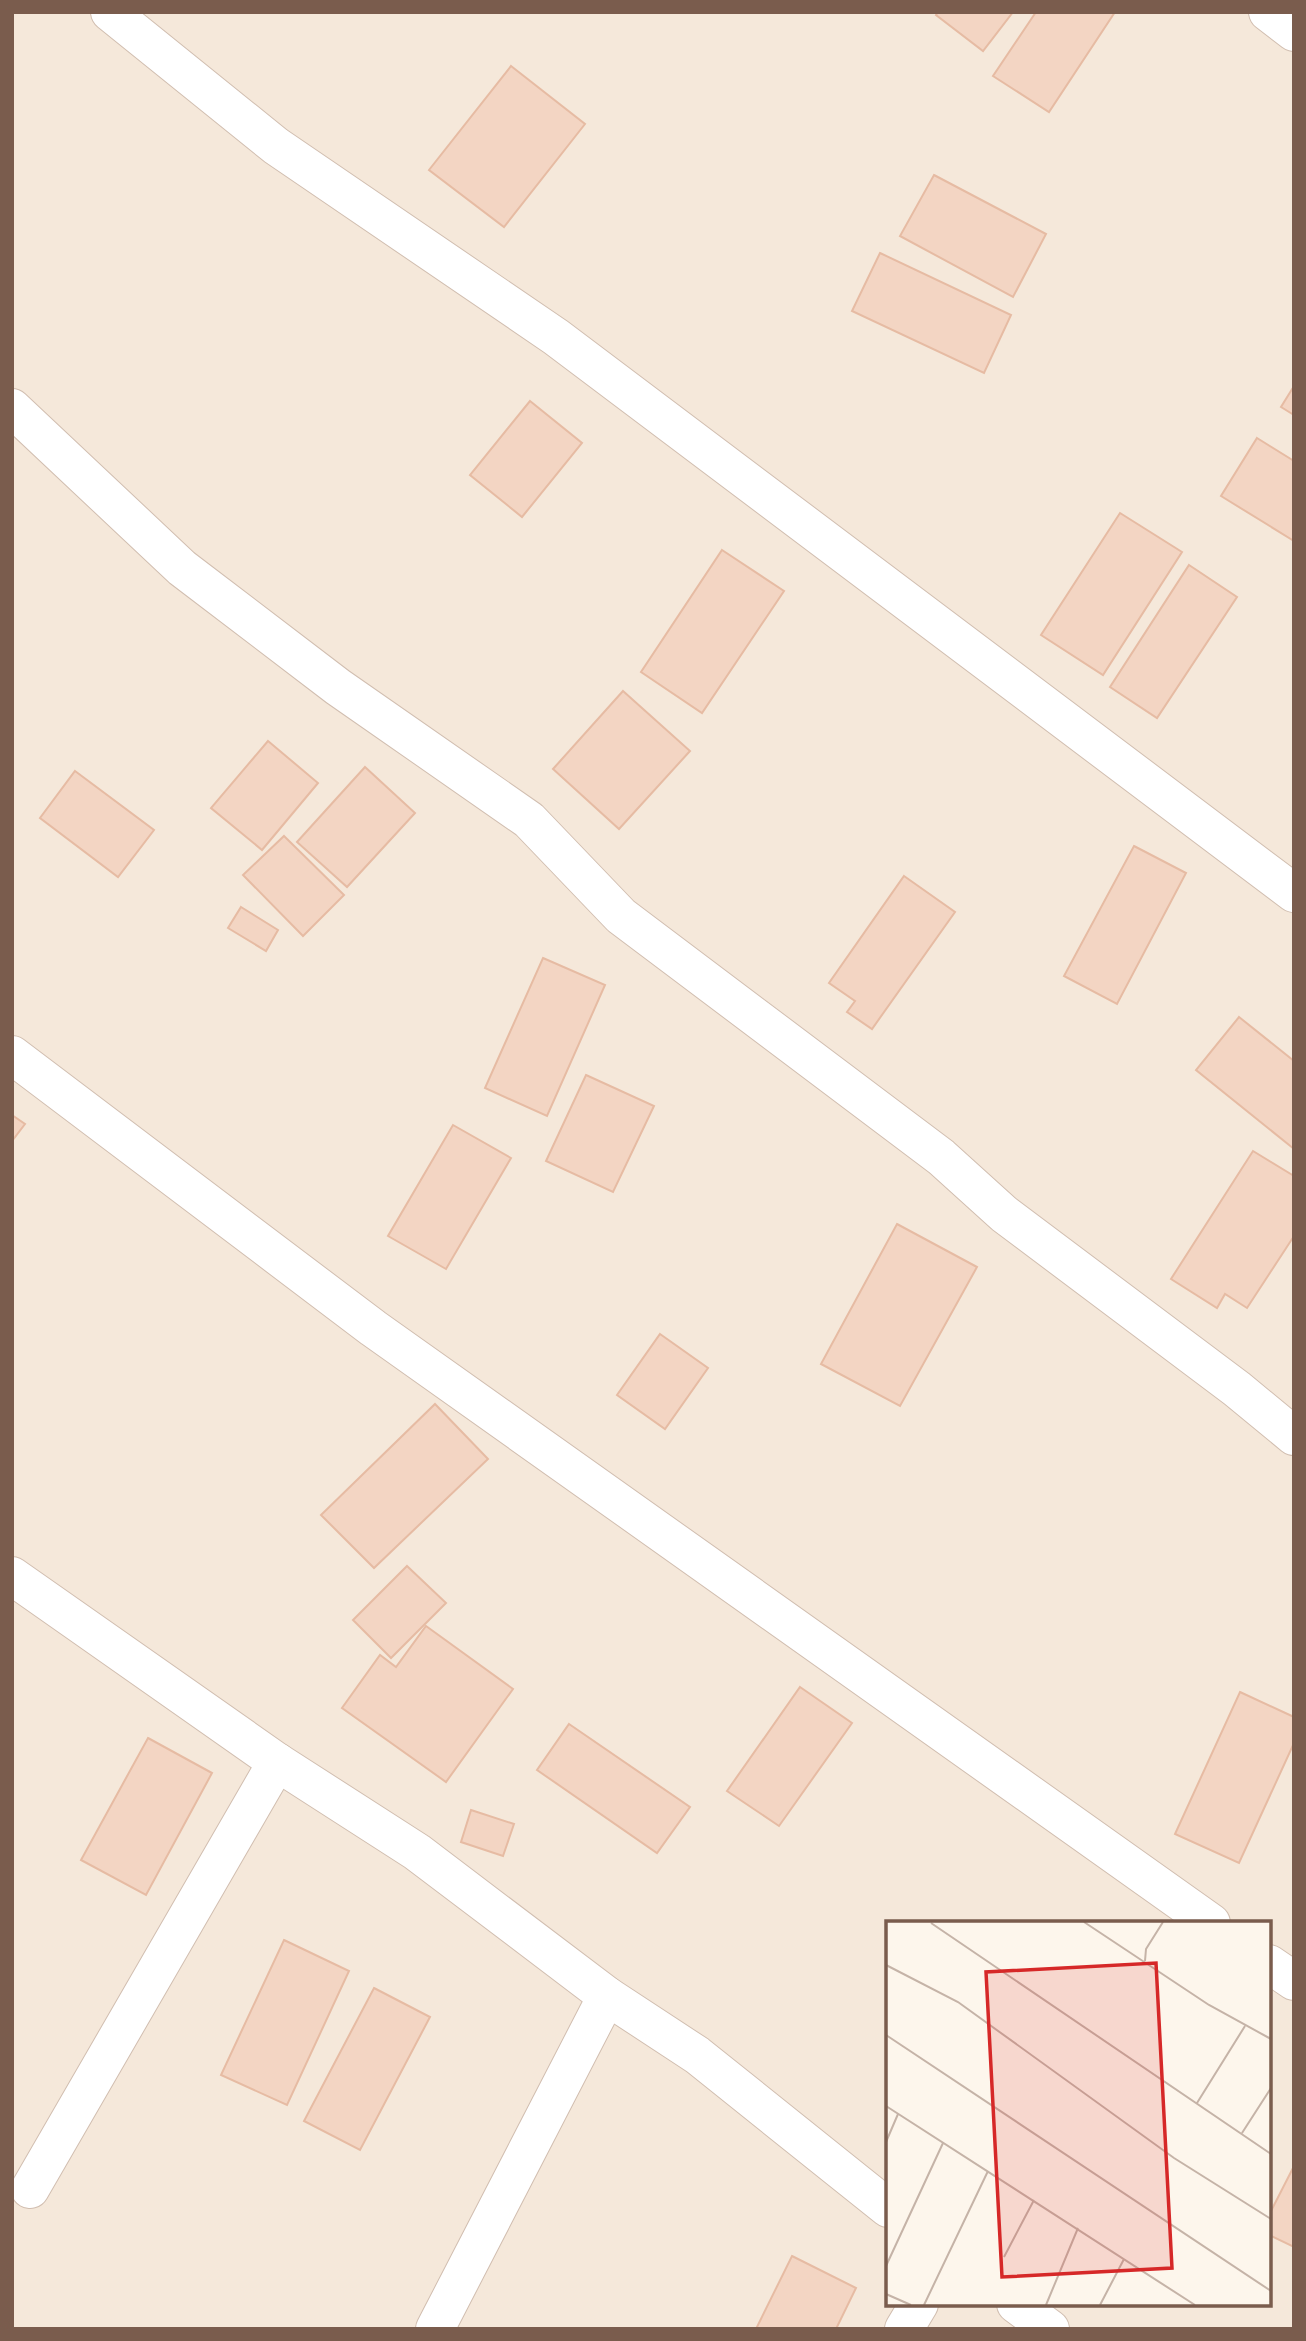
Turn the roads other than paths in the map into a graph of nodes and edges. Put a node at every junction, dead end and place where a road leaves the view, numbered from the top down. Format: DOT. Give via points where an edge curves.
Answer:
graph roads {
  1 [pos="110,12"];
  2 [pos="1268,12"];
  3 [pos="1294,32"];
  4 [pos="12,408"];
  5 [pos="1294,892"];
  6 [pos="12,1055"];
  7 [pos="1294,1436"];
  8 [pos="12,1576"];
  9 [pos="277,1762"];
  10 [pos="1208,1921"];
  11 [pos="1271,1965"];
  12 [pos="1294,1981"];
  13 [pos="607,1996"];
  14 [pos="30,2189"];
  15 [pos="886,2206"];
  16 [pos="918,2306"];
  17 [pos="1019,2306"];
  18 [pos="435,2329"];
  19 [pos="904,2329"];
  20 [pos="1050,2329"];
  1 -- 5 [label="street" via="276,146 556,337"];
  2 -- 3 [label="street"];
  4 -- 7 [label="street" via="181,568 338,687 529,820 621,916 940,1157 1004,1214"];
  6 -- 10 [label="street" via="373,1328"];
  8 -- 9 [label="street"];
  9 -- 13 [label="street" via="416,1852"];
  9 -- 14 [label="street"];
  11 -- 12 [label="street"];
  13 -- 15 [label="street" via="697,2055"];
  13 -- 18 [label="street"];
  16 -- 19 [label="street"];
  17 -- 20 [label="street"];
}
